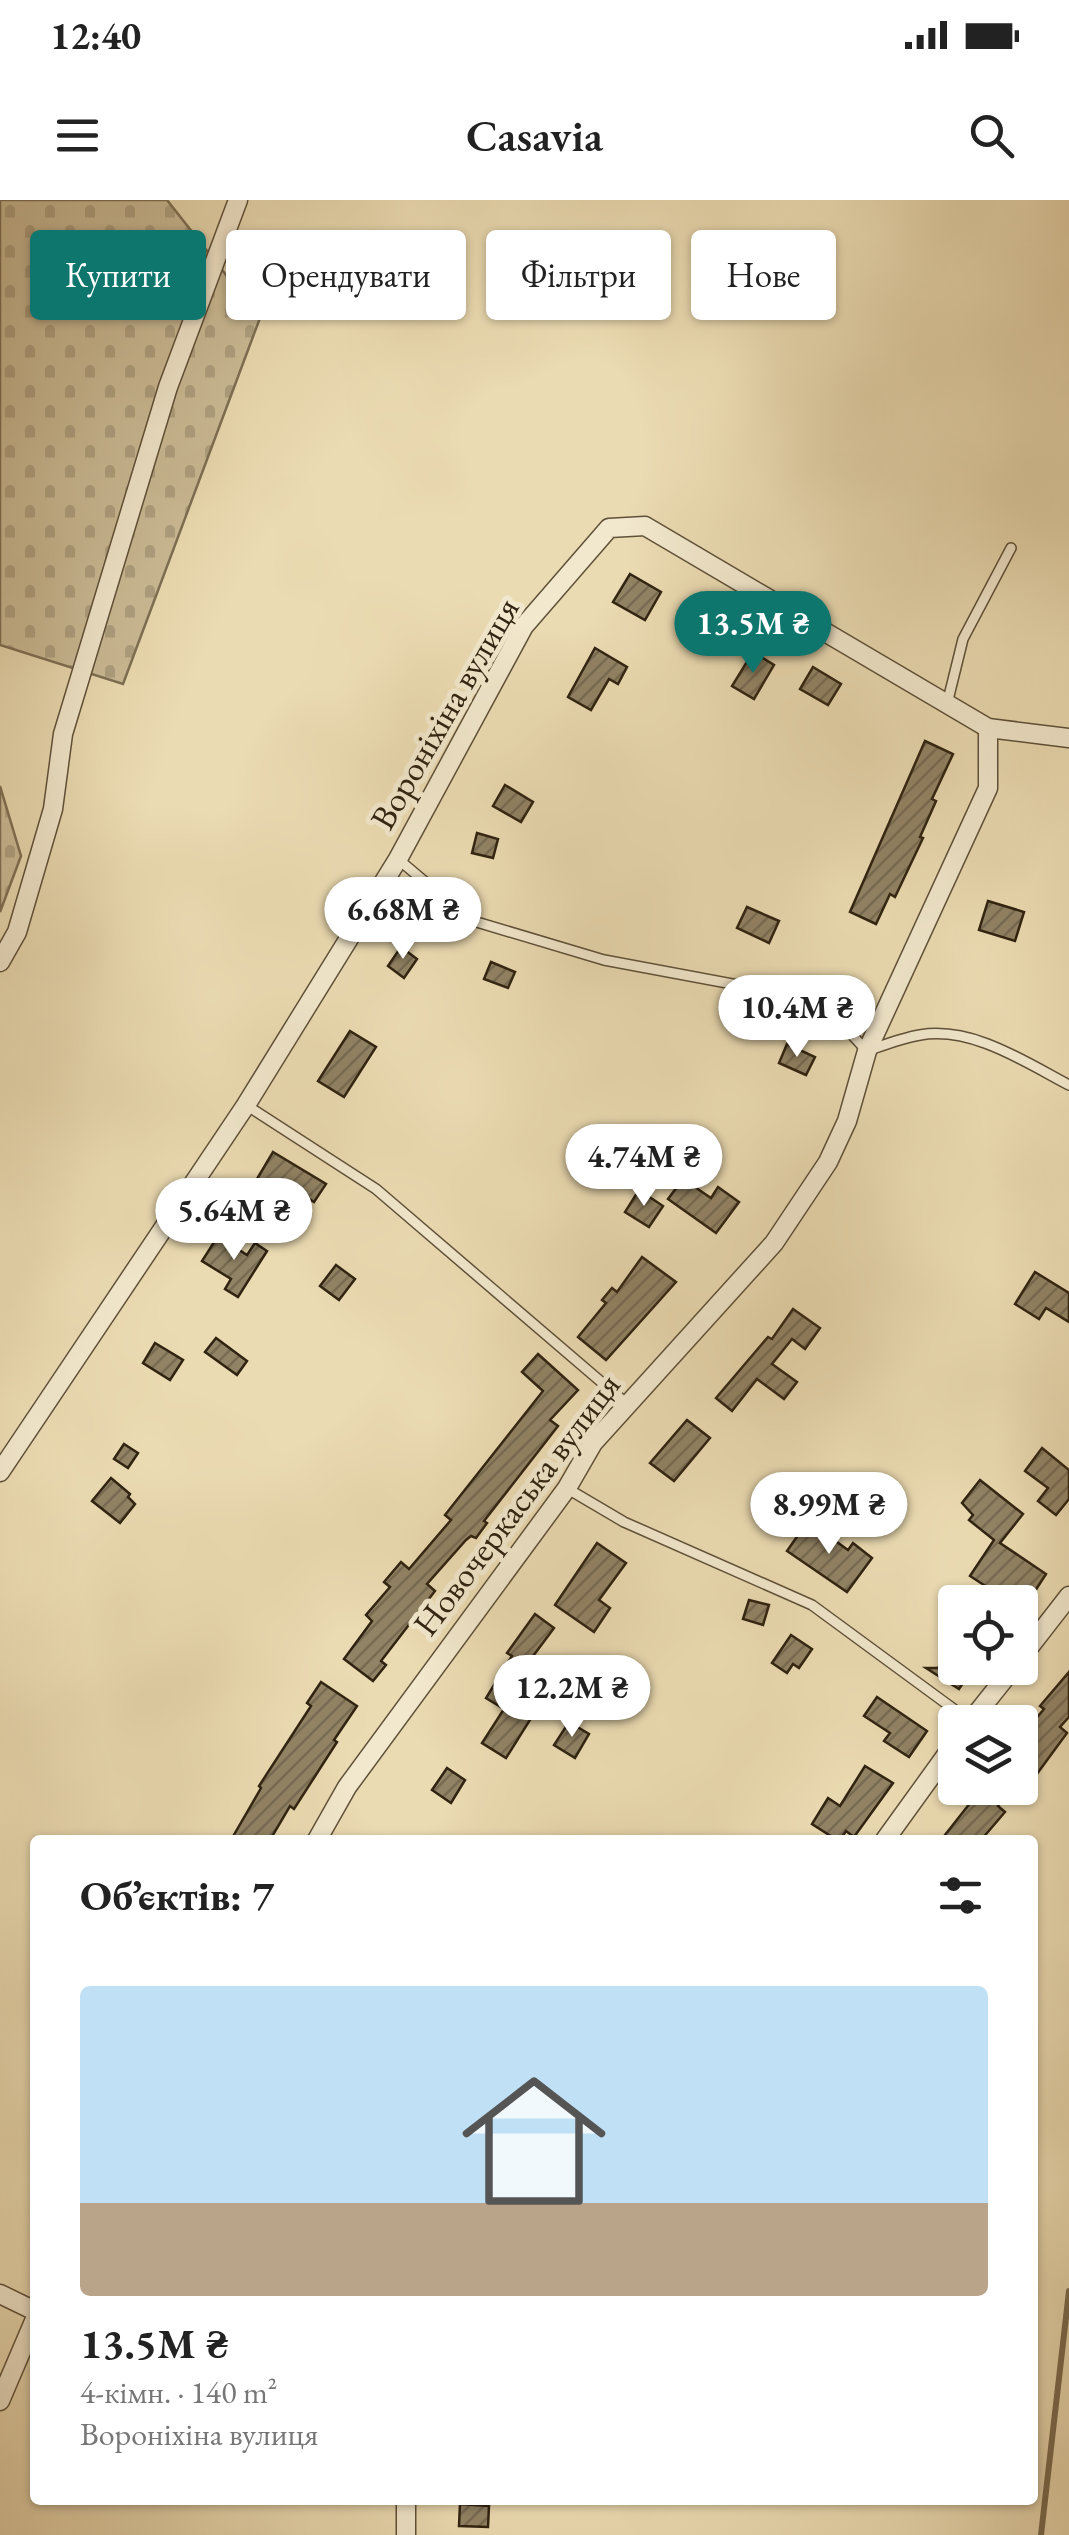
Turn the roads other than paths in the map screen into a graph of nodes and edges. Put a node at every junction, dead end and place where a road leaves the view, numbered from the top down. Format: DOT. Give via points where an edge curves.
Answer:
graph roads {
  1 [pos="238,200"];
  2 [pos="1011,548"];
  3 [pos="946,704"];
  4 [pos="988,728"];
  5 [pos="1069,738"];
  6 [pos="398,859"];
  7 [pos="0,962"];
  8 [pos="867,1051"];
  9 [pos="1069,1085"];
  10 [pos="246,1105"];
  11 [pos="627,1404"];
  12 [pos="0,1472"];
  13 [pos="568,1488"];
  14 [pos="1069,1596"];
  15 [pos="1038,1635"];
  16 [pos="999,1685"];
  17 [pos="947,1705"];
  18 [pos="984,1705"];
  19 [pos="938,1767"];
  20 [pos="320,1835"];
  21 [pos="890,1835"];
  22 [pos="0,2294"];
  23 [pos="30,2309"];
  24 [pos="30,2330"];
  25 [pos="0,2401"];
  1 -- 7 [label="street" via="168,388 63,734 54,809 17,932"];
  2 -- 3 [label="lane" via="963,639"];
  3 -- 4 [label="street, Вороніхіна вулиця"];
  3 -- 6 [label="street, Вороніхіна вулиця" via="645,526 609,528 524,626"];
  4 -- 5 [label="street, Вороніхіна вулиця"];
  4 -- 8 [label="street, Новочеркаська вулиця" via="988,788"];
  6 -- 8 [label="lane" via="470,920 604,960 809,1002"];
  6 -- 10 [label="street, Вороніхіна вулиця"];
  8 -- 9 [label="lane" via="923,1034 970,1040"];
  8 -- 11 [label="street, Новочеркаська вулиця" via="848,1121 812,1190 774,1242"];
  10 -- 11 [label="lane" via="376,1189"];
  10 -- 12 [label="street, Вороніхіна вулиця"];
  11 -- 13 [label="street, Новочеркаська вулиця" via="593,1443"];
  13 -- 17 [label="lane" via="624,1522 812,1605"];
  13 -- 20 [label="street, Новочеркаська вулиця" via="347,1787"];
  14 -- 15 [label="street"];
  16 -- 18 [label="street"];
  19 -- 21 [label="street"];
  22 -- 23 [label="street"];
  24 -- 25 [label="street"];
}
